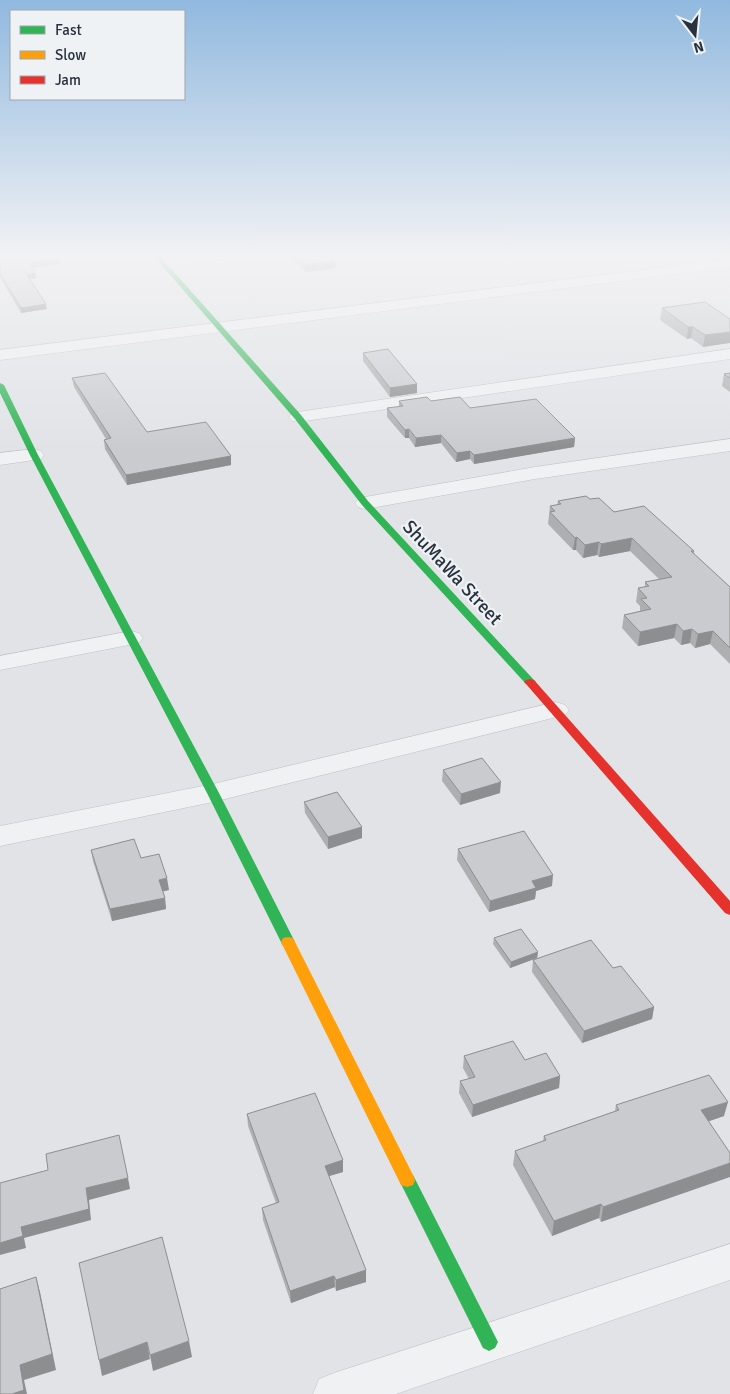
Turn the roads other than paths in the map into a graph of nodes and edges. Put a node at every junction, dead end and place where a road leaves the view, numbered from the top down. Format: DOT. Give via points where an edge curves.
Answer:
graph roads {
  1 [pos="210,319"];
  2 [pos="288,319"];
  3 [pos="218,328"];
  4 [pos="730,354"];
  5 [pos="0,355"];
  6 [pos="0,385"];
  7 [pos="298,417"];
  8 [pos="730,445"];
  9 [pos="34,455"];
  10 [pos="0,459"];
  11 [pos="365,503"];
  12 [pos="131,638"];
  13 [pos="0,663"];
  14 [pos="556,710"];
  15 [pos="213,793"];
  16 [pos="0,836"];
  17 [pos="730,910"];
  18 [pos="730,1262"];
  19 [pos="489,1342"];
  20 [pos="334,1394"];
  1 -- 3 [label="street, ShuMaWa Street"];
  2 -- 3 [label="street"];
  3 -- 5 [label="street"];
  3 -- 7 [label="street, ShuMaWa Street"];
  4 -- 7 [label="street"];
  6 -- 9 [label="street"];
  7 -- 11 [label="street, ShuMaWa Street"];
  8 -- 11 [label="street"];
  9 -- 10 [label="street"];
  9 -- 12 [label="street"];
  11 -- 14 [label="street, ShuMaWa Street"];
  12 -- 13 [label="street"];
  12 -- 15 [label="street"];
  14 -- 15 [label="street"];
  14 -- 17 [label="street, ShuMaWa Street"];
  15 -- 16 [label="street"];
  15 -- 19 [label="street"];
  18 -- 19 [label="street"];
  19 -- 20 [label="street"];
}
